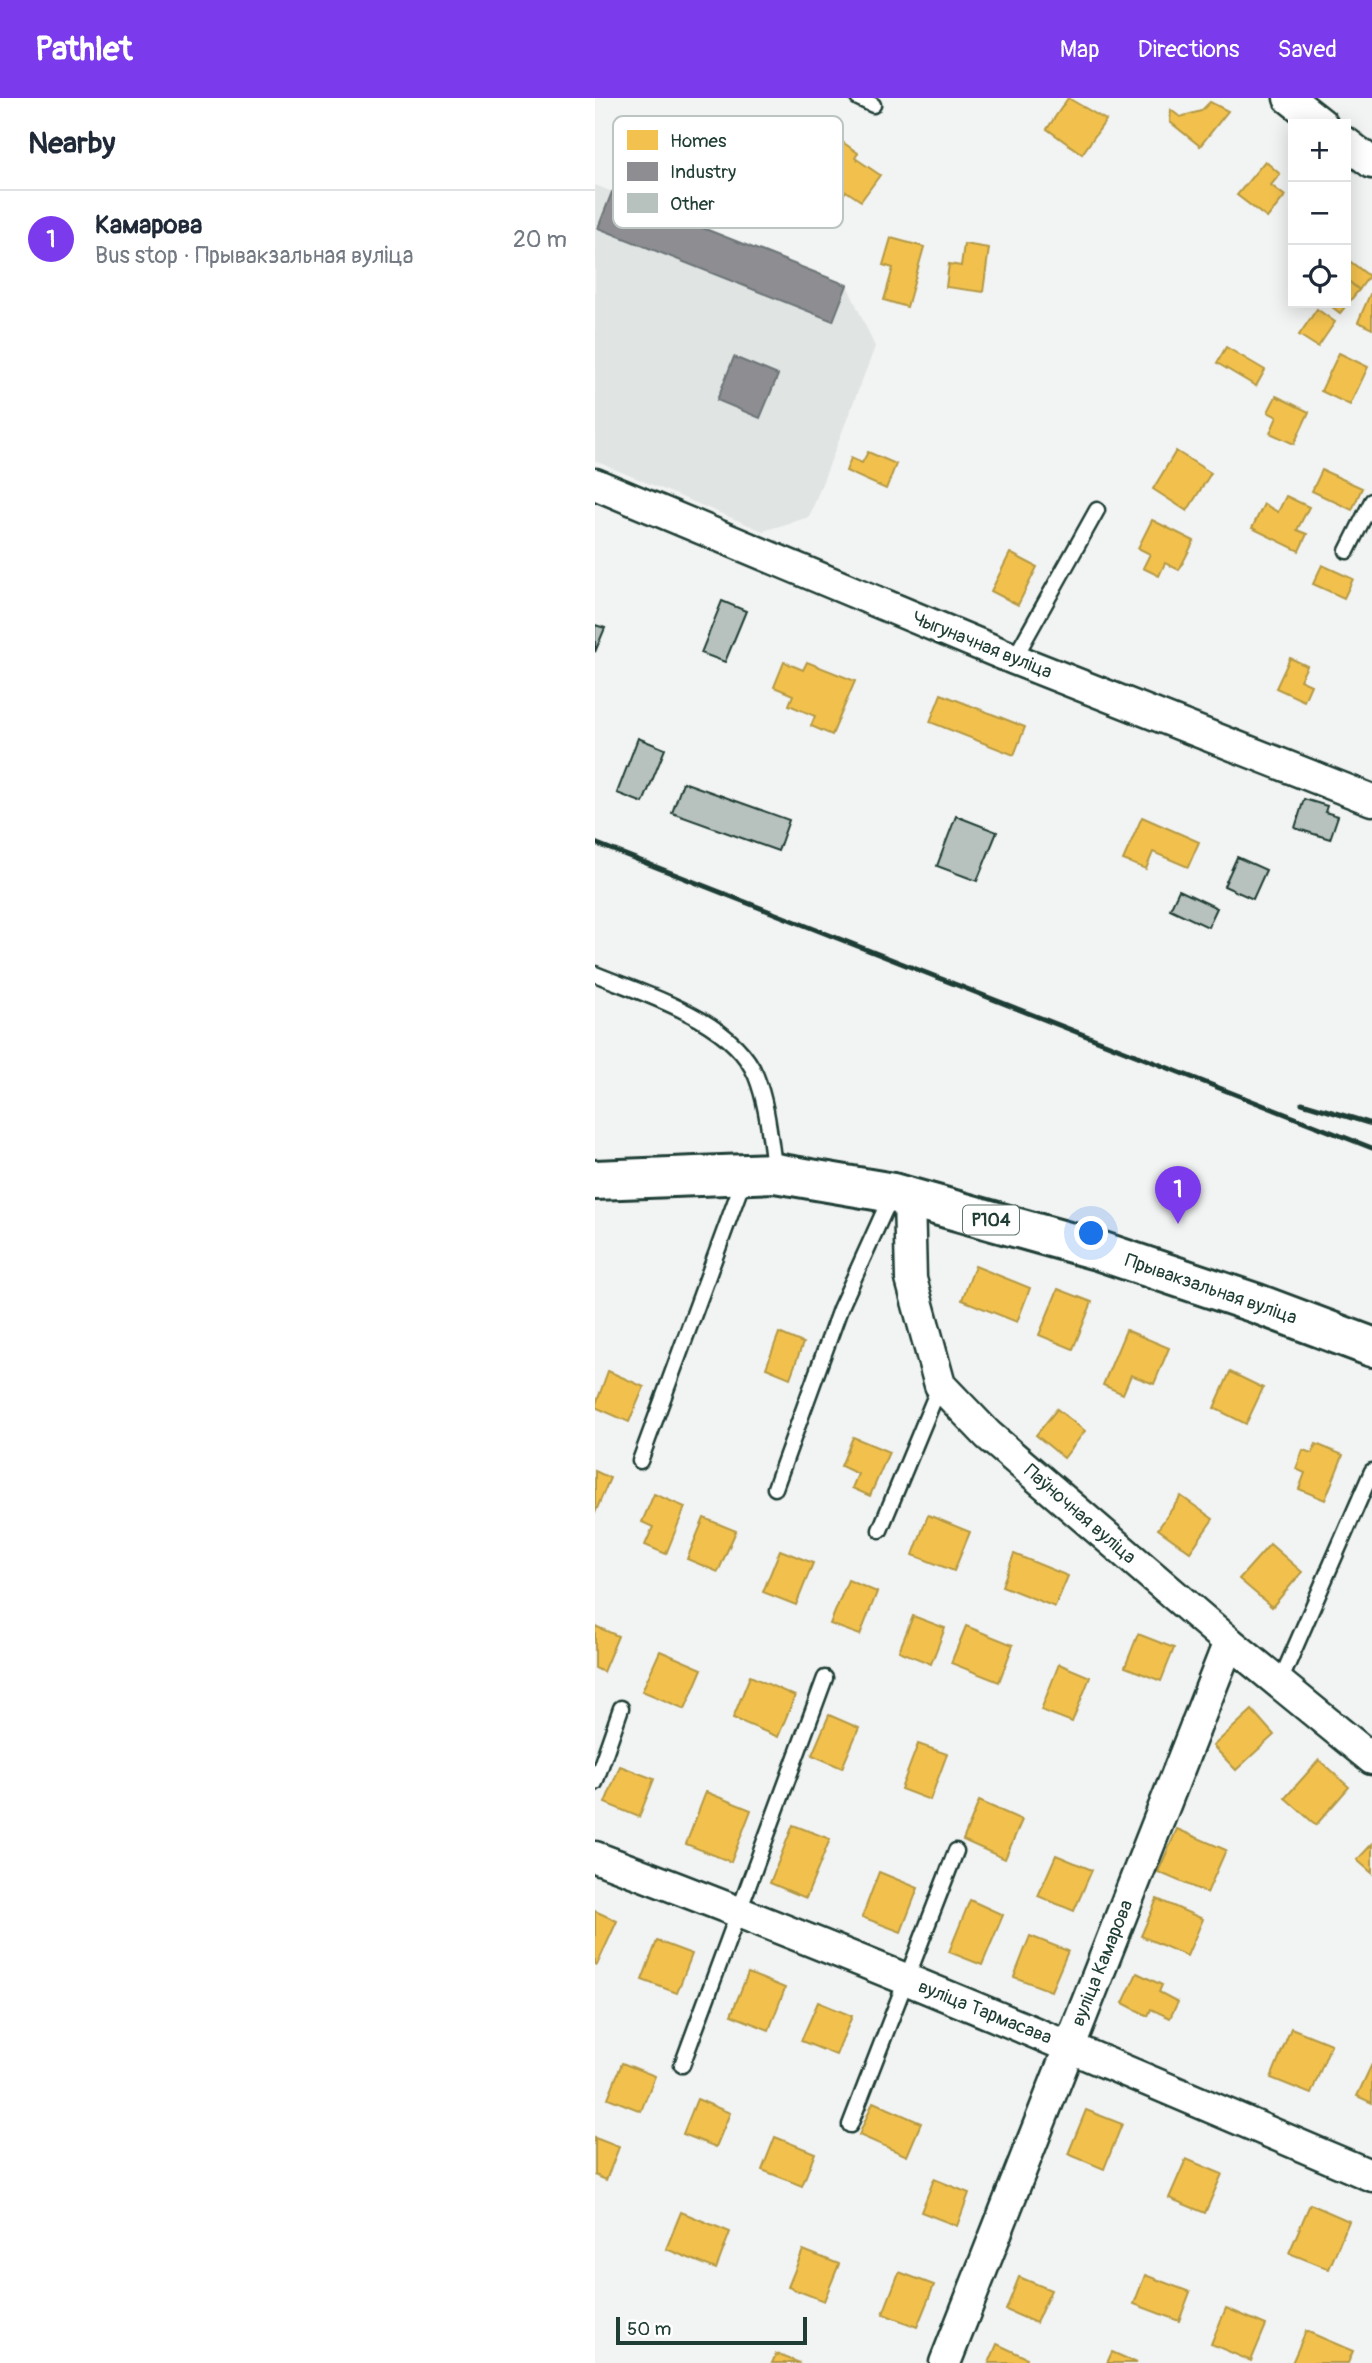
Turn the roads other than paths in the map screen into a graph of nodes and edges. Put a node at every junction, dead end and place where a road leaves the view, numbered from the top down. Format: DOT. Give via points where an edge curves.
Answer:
graph roads {
  1 [pos="858,98"];
  2 [pos="1289,98"];
  3 [pos="873,105"];
  4 [pos="1316,119"];
  5 [pos="1351,147"];
  6 [pos="1372,163"];
  7 [pos="595,485"];
  8 [pos="1372,501"];
  9 [pos="1097,510"];
  10 [pos="1347,551"];
  11 [pos="1014,659"];
  12 [pos="1372,800"];
  13 [pos="595,974"];
  14 [pos="761,1173"];
  15 [pos="595,1180"];
  16 [pos="901,1195"];
  17 [pos="1372,1347"];
  18 [pos="940,1385"];
  19 [pos="640,1461"];
  20 [pos="1372,1471"];
  21 [pos="775,1488"];
  22 [pos="880,1530"];
  23 [pos="1229,1642"];
  24 [pos="825,1678"];
  25 [pos="1279,1682"];
  26 [pos="621,1708"];
  27 [pos="1372,1759"];
  28 [pos="595,1783"];
  29 [pos="956,1851"];
  30 [pos="595,1857"];
  31 [pos="739,1911"];
  32 [pos="905,1979"];
  33 [pos="1069,2046"];
  34 [pos="682,2065"];
  35 [pos="850,2125"];
  36 [pos="1372,2176"];
  37 [pos="945,2363"];
  1 -- 3 [label="lane"];
  2 -- 4 [label="street"];
  5 -- 6 [label="street"];
  7 -- 11 [label="street, Чыгуначная вуліца"];
  8 -- 10 [label="lane"];
  9 -- 11 [label="lane"];
  11 -- 12 [label="street, Чыгуначная вуліца"];
  13 -- 14 [label="lane" via="692,1014 726,1037 755,1074"];
  14 -- 15 [label="main road, Прывакзальная вуліца / Р104"];
  14 -- 16 [label="main road, Прывакзальная вуліца / Р104"];
  14 -- 19 [label="lane"];
  16 -- 17 [label="main road, Прывакзальная вуліца / Р104" via="1097,1250"];
  16 -- 18 [label="street, Паўночная вуліца" via="911,1279"];
  16 -- 21 [label="lane" via="840,1309"];
  18 -- 22 [label="lane"];
  18 -- 23 [label="street, Паўночная вуліца" via="988,1435"];
  20 -- 25 [label="lane"];
  23 -- 25 [label="street, Паўночная вуліца"];
  23 -- 33 [label="street, вуліца Камарова"];
  24 -- 31 [label="lane"];
  25 -- 27 [label="street, Паўночная вуліца"];
  26 -- 28 [label="lane"];
  29 -- 32 [label="lane"];
  30 -- 31 [label="street, вуліца Тармасава"];
  31 -- 32 [label="street, вуліца Тармасава"];
  31 -- 34 [label="lane"];
  32 -- 33 [label="street, вуліца Тармасава"];
  32 -- 35 [label="lane"];
  33 -- 36 [label="street, вуліца Тармасава"];
  33 -- 37 [label="street, вуліца Камарова"];
}
